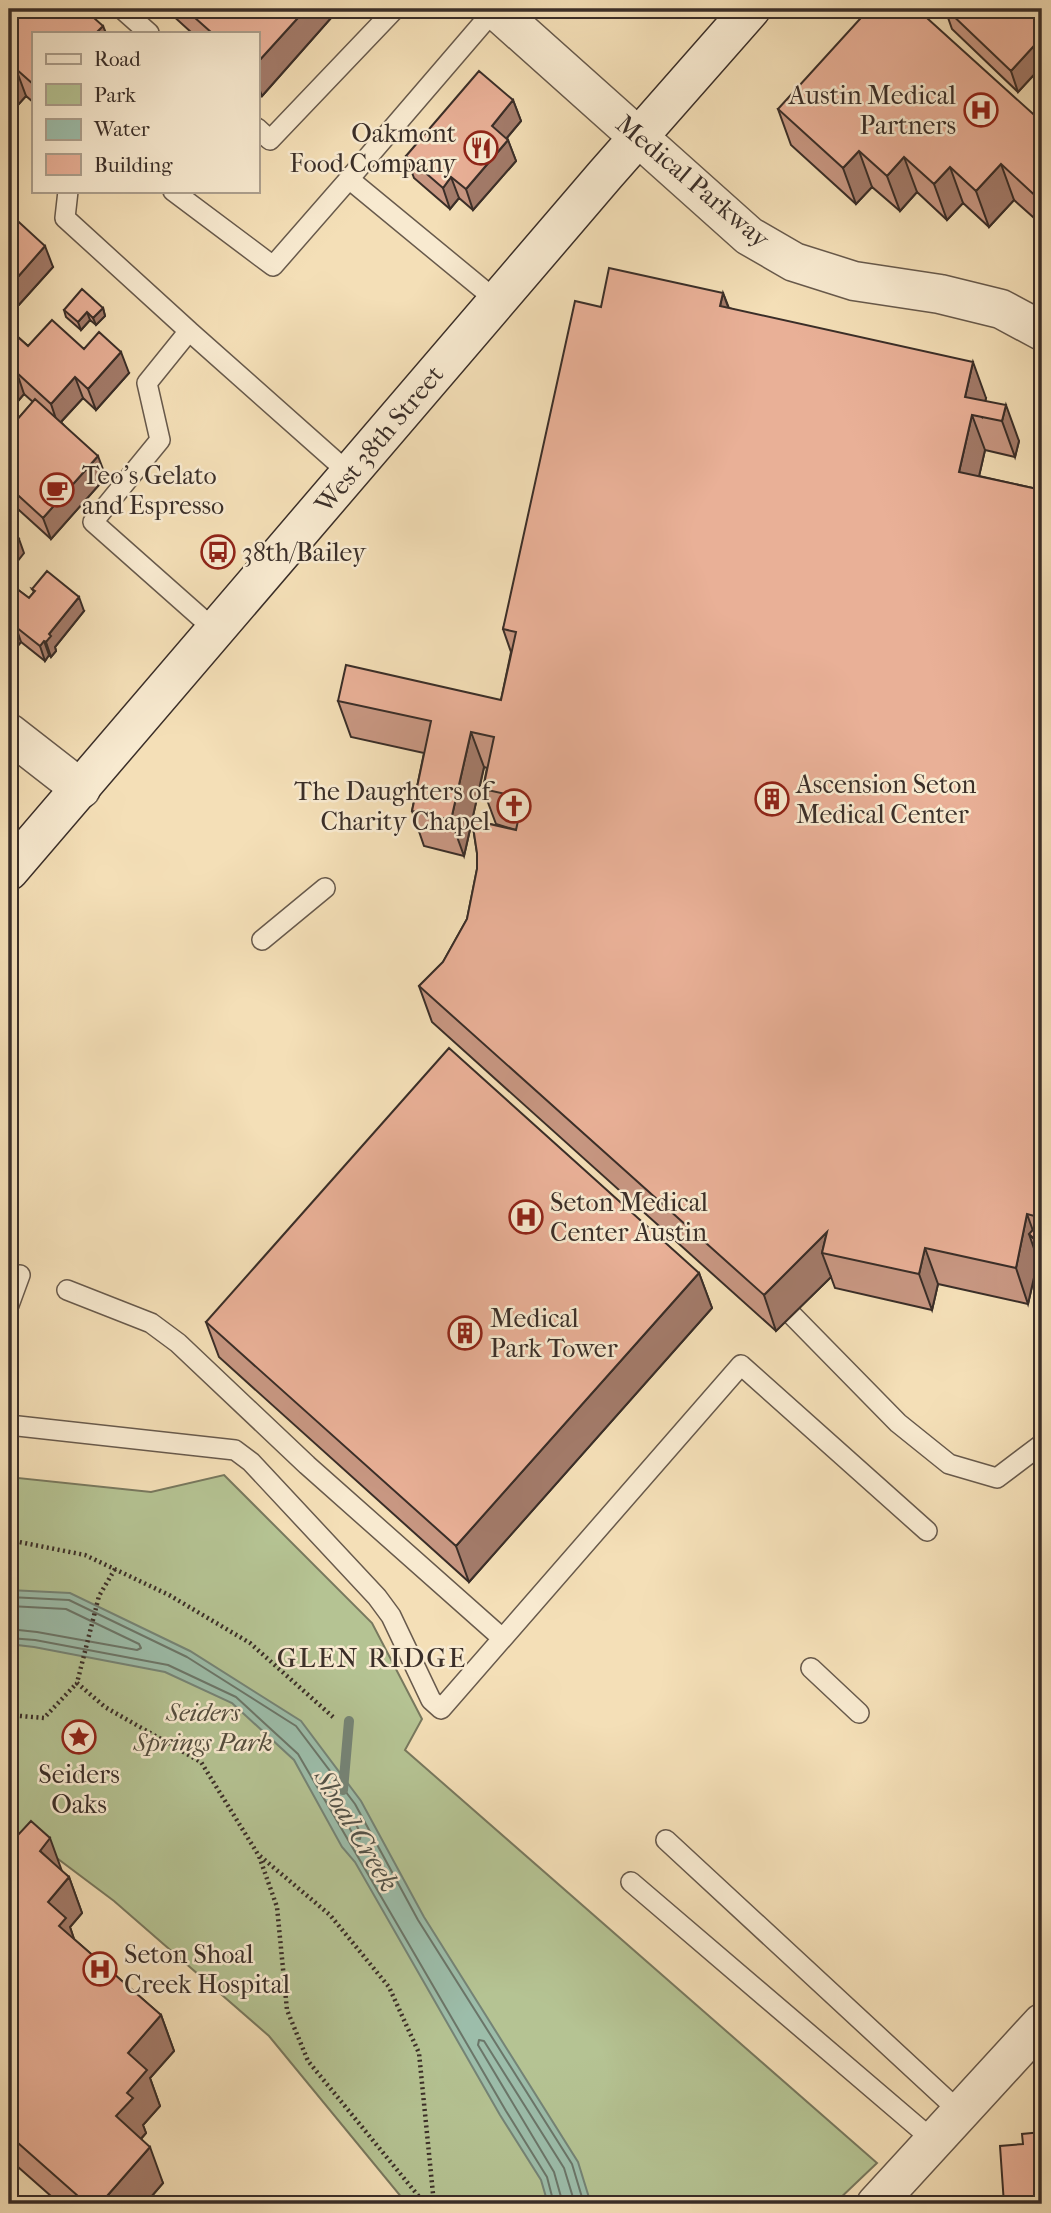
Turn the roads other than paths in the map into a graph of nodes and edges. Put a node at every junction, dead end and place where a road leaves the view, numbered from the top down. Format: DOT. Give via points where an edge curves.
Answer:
graph roads {
  1 [pos="122,9"];
  2 [pos="395,9"];
  3 [pos="495,9"];
  4 [pos="751,9"];
  5 [pos="148,32"];
  6 [pos="259,130"];
  7 [pos="638,136"];
  8 [pos="349,179"];
  9 [pos="68,192"];
  10 [pos="174,192"];
  11 [pos="496,301"];
  12 [pos="190,331"];
  13 [pos="1042,331"];
  14 [pos="350,474"];
  15 [pos="216,631"];
  16 [pos="9,733"];
  17 [pos="81,789"];
  18 [pos="9,870"];
  19 [pos="326,888"];
  20 [pos="262,940"];
  21 [pos="20,1275"];
  22 [pos="67,1290"];
  23 [pos="9,1305"];
  24 [pos="792,1315"];
  25 [pos="9,1425"];
  26 [pos="1042,1444"];
  27 [pos="927,1531"];
  28 [pos="502,1638"];
  29 [pos="811,1668"];
  30 [pos="859,1713"];
  31 [pos="666,1840"];
  32 [pos="631,1882"];
  33 [pos="1042,2023"];
  34 [pos="960,2112"];
  35 [pos="934,2141"];
  36 [pos="876,2204"];
  1 -- 5 [label="lane"];
  2 -- 6 [label="lane" via="270,140"];
  3 -- 7 [label="main road, Medical Parkway"];
  3 -- 8 [label="lane"];
  4 -- 7 [label="main road, West 38th Street"];
  7 -- 11 [label="main road, West 38th Street"];
  7 -- 13 [label="main road, Medical Parkway" via="750,236 794,262 853,281 1001,309"];
  8 -- 10 [label="lane" via="273,266"];
  8 -- 11 [label="lane"];
  9 -- 12 [label="lane" via="65,218"];
  11 -- 14 [label="main road, West 38th Street"];
  12 -- 14 [label="lane"];
  12 -- 15 [label="lane" via="147,383 160,440 93,522"];
  14 -- 15 [label="main road, West 38th Street"];
  15 -- 17 [label="main road, West 38th Street"];
  16 -- 17 [label="main road"];
  17 -- 18 [label="main road, West 38th Street"];
  19 -- 20 [label="lane"];
  21 -- 23 [label="lane"];
  22 -- 28 [label="lane" via="151,1323 178,1343"];
  24 -- 26 [label="lane" via="898,1423 949,1464 997,1478"];
  25 -- 28 [label="lane" via="235,1450 377,1597 440,1709"];
  27 -- 28 [label="lane" via="741,1365"];
  29 -- 30 [label="lane"];
  31 -- 34 [label="lane"];
  32 -- 35 [label="lane"];
  33 -- 34 [label="main road"];
  34 -- 35 [label="main road"];
  35 -- 36 [label="main road"];
}
